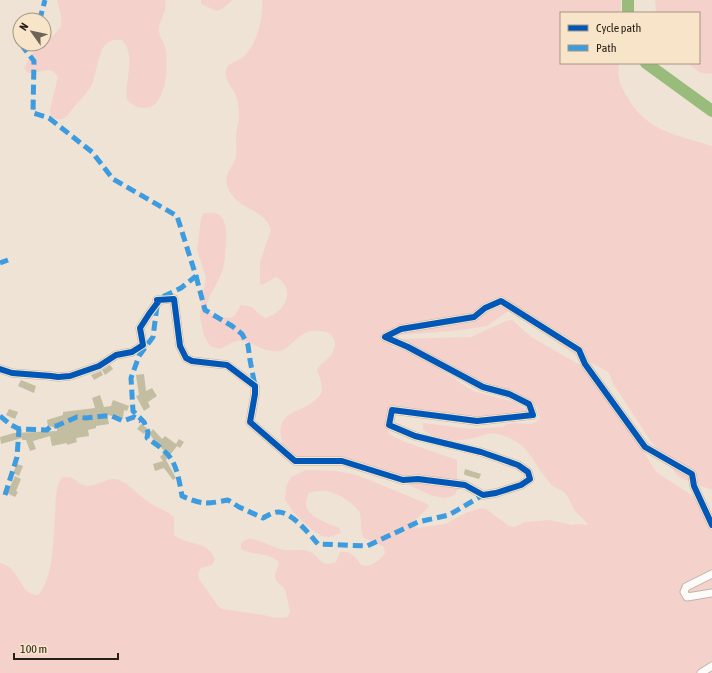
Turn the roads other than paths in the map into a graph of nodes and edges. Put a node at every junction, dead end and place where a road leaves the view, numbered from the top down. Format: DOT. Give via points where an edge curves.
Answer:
graph roads {
  1 [pos="0,369"];
  2 [pos="712,525"];
  3 [pos="712,574"];
  4 [pos="712,593"];
  5 [pos="712,666"];
  6 [pos="701,673"];
  1 -- 2 [label="street" via="12,373 58,378 99,366 116,355 132,352 143,345 140,328 157,300 174,299 180,346 186,358 227,365 255,386 250,422 295,461 342,461 403,480 418,479 465,485 483,495 521,485 530,479 528,472 518,465 481,452 415,436 389,425 392,410 477,421 533,415 529,404 509,394 483,387 385,337 401,329 474,316 501,302 579,350 585,364 645,448 692,474 694,486"];
  3 -- 4 [label="street" via="686,587 684,592 687,597"];
  5 -- 6 [label="street"];
}
